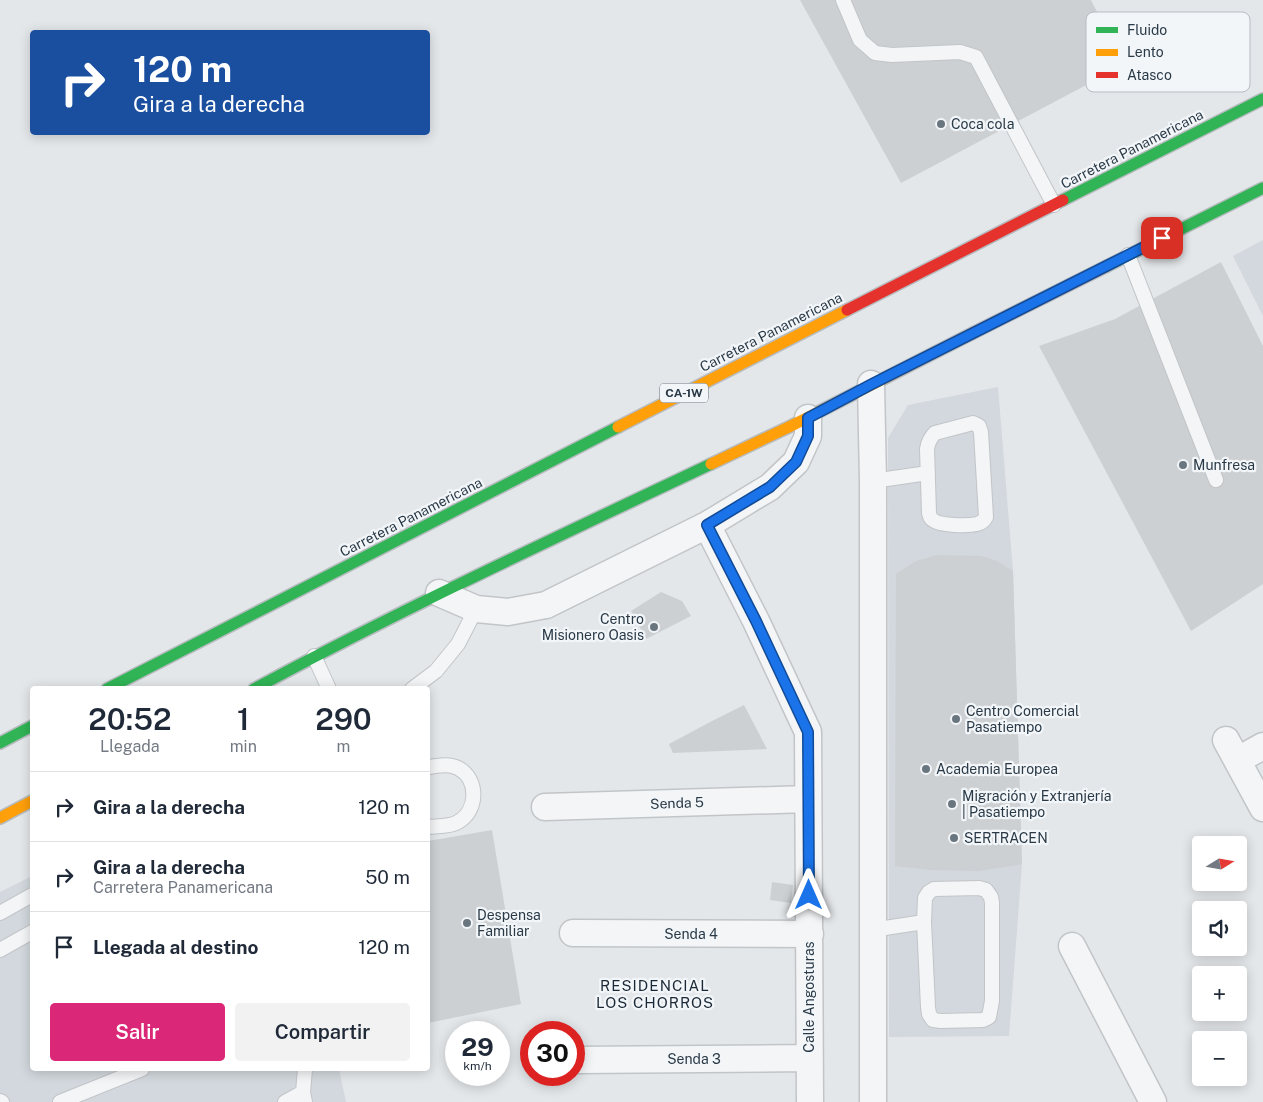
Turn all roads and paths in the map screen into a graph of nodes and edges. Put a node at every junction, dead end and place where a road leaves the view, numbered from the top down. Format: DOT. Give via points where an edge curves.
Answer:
graph roads {
  1 [pos="843,0"];
  2 [pos="1263,99"];
  3 [pos="1263,188"];
  4 [pos="1054,205"];
  5 [pos="1128,256"];
  6 [pos="872,384"];
  7 [pos="808,418"];
  8 [pos="928,472"];
  9 [pos="1216,480"];
  10 [pos="873,481"];
  11 [pos="707,525"];
  12 [pos="439,593"];
  13 [pos="476,609"];
  14 [pos="314,656"];
  15 [pos="112,686"];
  16 [pos="259,686"];
  17 [pos="328,686"];
  18 [pos="416,686"];
  19 [pos="30,727"];
  20 [pos="0,743"];
  21 [pos="1263,746"];
  22 [pos="430,767"];
  23 [pos="808,799"];
  24 [pos="30,802"];
  25 [pos="545,807"];
  26 [pos="1263,808"];
  27 [pos="0,818"];
  28 [pos="430,827"];
  29 [pos="30,896"];
  30 [pos="0,913"];
  31 [pos="924,922"];
  32 [pos="872,930"];
  33 [pos="30,933"];
  34 [pos="573,933"];
  35 [pos="810,934"];
  36 [pos="1072,946"];
  37 [pos="0,950"];
  38 [pos="809,1058"];
  39 [pos="585,1060"];
  40 [pos="137,1071"];
  41 [pos="305,1071"];
  42 [pos="304,1097"];
  43 [pos="60,1102"];
  44 [pos="284,1102"];
  45 [pos="810,1102"];
  46 [pos="873,1102"];
  47 [pos="1153,1102"];
  1 -- 4 [label="lane" via="860,40 875,53 960,52 976,57"];
  2 -- 4 [label="highway, Carretera Panamericana / CA-1W"];
  3 -- 5 [label="highway"];
  4 -- 15 [label="highway, Carretera Panamericana / CA-1W"];
  5 -- 6 [label="highway"];
  5 -- 9 [label="lane"];
  6 -- 7 [label="highway"];
  6 -- 10 [label="street"];
  7 -- 11 [label="street" via="808,436 796,462 770,487"];
  7 -- 12 [label="highway"];
  8 -- 8 [label="lane" via="929,514 934,521 974,525 984,520 983,452 979,426 973,423 935,433 927,449"];
  8 -- 10 [label="lane"];
  10 -- 32 [label="street"];
  11 -- 13 [label="street" via="546,605 508,612"];
  11 -- 23 [label="street, Calle Angosturas" via="808,732"];
  12 -- 13 [label="street"];
  12 -- 14 [label="highway"];
  13 -- 18 [label="lane" via="458,644 436,671"];
  14 -- 16 [label="highway"];
  14 -- 17 [label="lane"];
  19 -- 20 [label="highway"];
  21 -- 26 [label="street" via="1232,750"];
  22 -- 28 [label="lane" via="447,765 458,768 467,775 474,796 472,808 456,824"];
  23 -- 25 [label="street, Senda 5"];
  23 -- 35 [label="street, Calle Angosturas"];
  24 -- 27 [label="highway"];
  29 -- 30 [label="lane"];
  31 -- 31 [label="lane" via="928,1007 933,1020 983,1020 989,1017 992,1001 991,897 986,890 979,888 934,889 925,898"];
  31 -- 32 [label="lane"];
  32 -- 46 [label="street"];
  33 -- 37 [label="lane"];
  34 -- 35 [label="street, Senda 4"];
  35 -- 38 [label="street, Calle Angosturas"];
  36 -- 47 [label="street"];
  38 -- 39 [label="street, Senda 3"];
  38 -- 45 [label="street, Calle Angosturas"];
  40 -- 43 [label="lane"];
  41 -- 42 [label="lane"];
  42 -- 44 [label="lane"];
}
